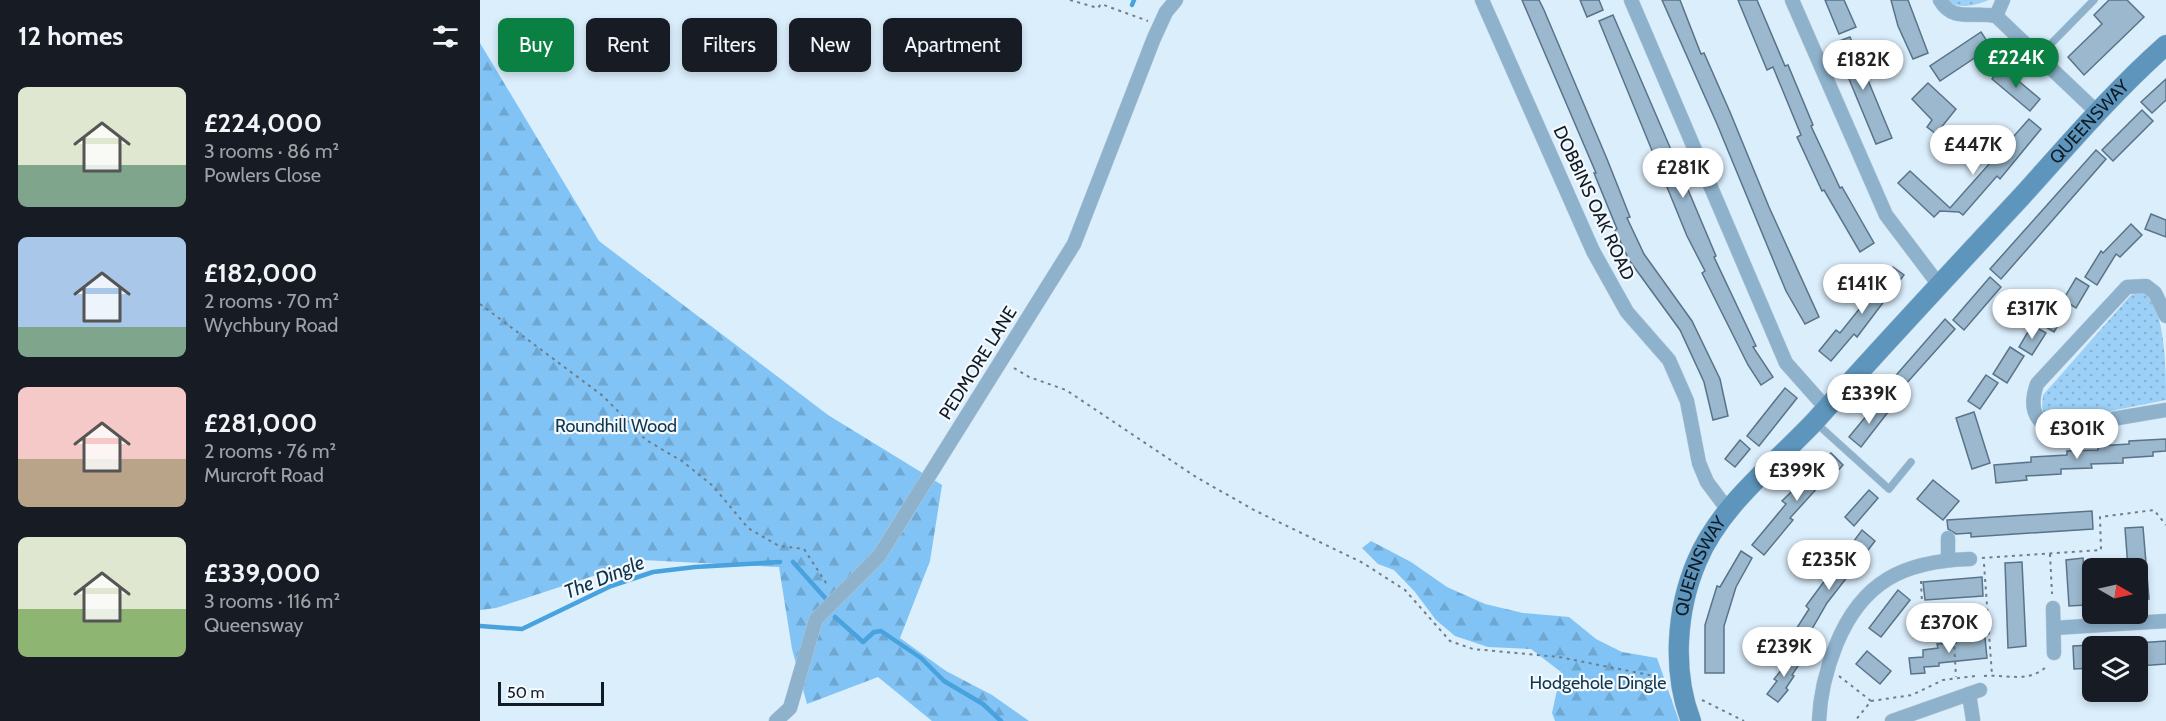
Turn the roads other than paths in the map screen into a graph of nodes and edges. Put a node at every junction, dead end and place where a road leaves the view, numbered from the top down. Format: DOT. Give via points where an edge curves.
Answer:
graph roads {
  1 [pos="1176,0"];
  2 [pos="1482,0"];
  3 [pos="1631,0"];
  4 [pos="1792,0"];
  5 [pos="1940,0"];
  6 [pos="2003,0"];
  7 [pos="2094,0"];
  8 [pos="1996,16"];
  9 [pos="2165,49"];
  10 [pos="2039,56"];
  11 [pos="2098,112"];
  12 [pos="1939,285"];
  13 [pos="2166,316"];
  14 [pos="2166,410"];
  15 [pos="1820,415"];
  16 [pos="1911,462"];
  17 [pos="1728,510"];
  18 [pos="1948,538"];
  19 [pos="1977,559"];
  20 [pos="1948,560"];
  21 [pos="2053,608"];
  22 [pos="2166,621"];
  23 [pos="2054,628"];
  24 [pos="2054,653"];
  25 [pos="1973,720"];
  26 [pos="776,721"];
  27 [pos="1691,721"];
  28 [pos="1819,721"];
  29 [pos="1892,721"];
  1 -- 26 [label="street, PEDMORE LANE" via="1160,25 1074,244 879,556 816,619 790,708"];
  2 -- 17 [label="street, DOBBINS OAK ROAD" via="1593,251 1627,312 1670,360 1687,401 1699,463 1707,482"];
  3 -- 15 [label="street" via="1786,363"];
  4 -- 12 [label="street" via="1886,215"];
  5 -- 8 [label="street" via="1956,16"];
  6 -- 8 [label="street"];
  7 -- 10 [label="lane"];
  8 -- 10 [label="street"];
  9 -- 11 [label="street, QUEENSWAY"];
  10 -- 11 [label="street"];
  11 -- 12 [label="street, QUEENSWAY"];
  12 -- 15 [label="street, QUEENSWAY"];
  13 -- 14 [label="street" via="2155,293 2146,286 2127,287 2037,384 2032,398 2034,413 2043,425 2054,429"];
  15 -- 16 [label="lane" via="1888,489"];
  15 -- 17 [label="street, QUEENSWAY"];
  17 -- 27 [label="street, QUEENSWAY" via="1697,560 1686,592 1679,666"];
  18 -- 20 [label="street"];
  19 -- 20 [label="street"];
  20 -- 28 [label="street" via="1895,575 1866,593 1845,623 1827,667"];
  21 -- 23 [label="street"];
  22 -- 23 [label="street"];
  23 -- 24 [label="street"];
  25 -- 29 [label="street" via="1974,692"];
}
